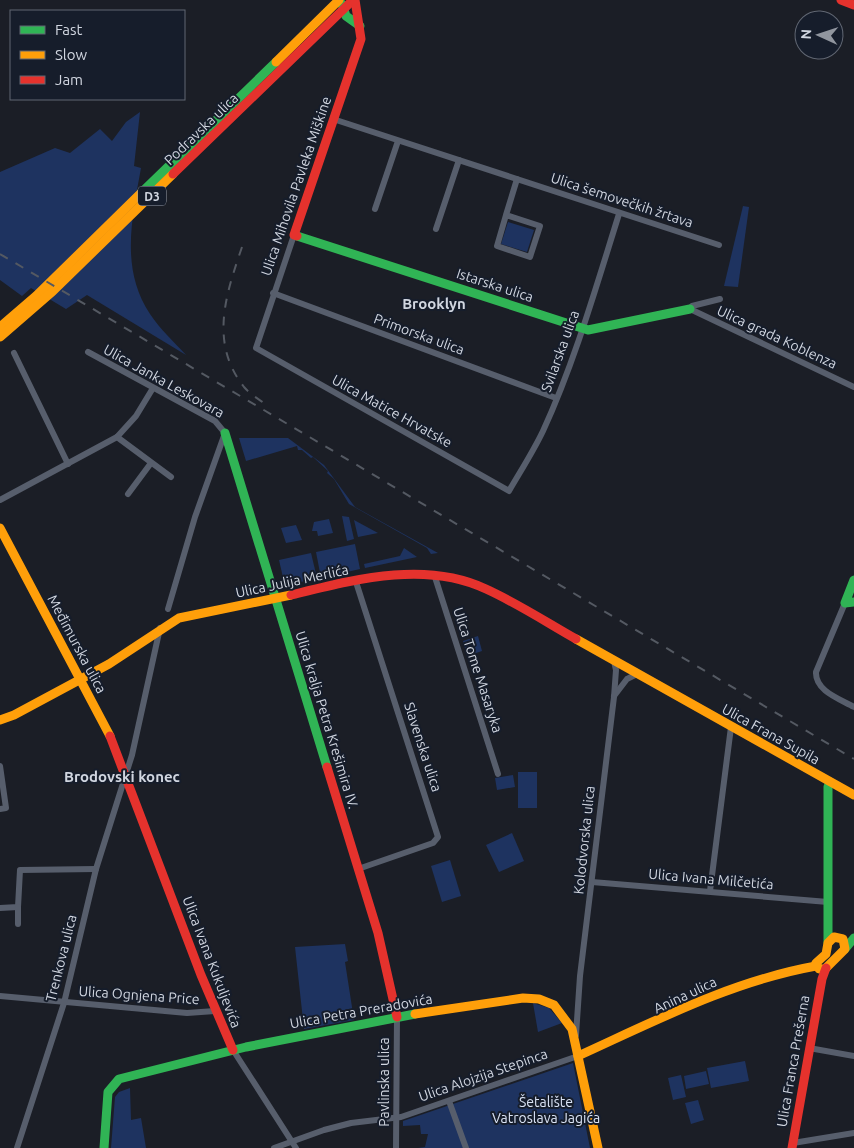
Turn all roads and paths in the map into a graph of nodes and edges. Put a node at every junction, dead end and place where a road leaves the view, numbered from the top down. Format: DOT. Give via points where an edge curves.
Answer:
graph roads {
  1 [pos="340,0"];
  2 [pos="354,0"];
  3 [pos="841,0"];
  4 [pos="854,5"];
  5 [pos="343,11"];
  6 [pos="350,20"];
  7 [pos="332,21"];
  8 [pos="360,26"];
  9 [pos="333,118"];
  10 [pos="398,141"];
  11 [pos="459,160"];
  12 [pos="517,179"];
  13 [pos="375,209"];
  14 [pos="619,214"];
  15 [pos="506,215"];
  16 [pos="436,229"];
  17 [pos="294,234"];
  18 [pos="719,245"];
  19 [pos="273,293"];
  20 [pos="720,299"];
  21 [pos="690,310"];
  22 [pos="0,327"];
  23 [pos="583,328"];
  24 [pos="0,338"];
  25 [pos="88,352"];
  26 [pos="262,352"];
  27 [pos="14,353"];
  28 [pos="854,387"];
  29 [pos="153,388"];
  30 [pos="556,398"];
  31 [pos="225,433"];
  32 [pos="117,437"];
  33 [pos="151,463"];
  34 [pos="68,464"];
  35 [pos="171,477"];
  36 [pos="509,492"];
  37 [pos="128,494"];
  38 [pos="0,500"];
  39 [pos="0,528"];
  40 [pos="434,574"];
  41 [pos="854,580"];
  42 [pos="356,582"];
  43 [pos="276,598"];
  44 [pos="849,603"];
  45 [pos="168,609"];
  46 [pos="160,628"];
  47 [pos="614,661"];
  48 [pos="637,674"];
  49 [pos="81,679"];
  50 [pos="614,697"];
  51 [pos="854,707"];
  52 [pos="0,720"];
  53 [pos="731,728"];
  54 [pos="0,766"];
  55 [pos="126,774"];
  56 [pos="498,774"];
  57 [pos="830,782"];
  58 [pos="854,795"];
  59 [pos="3,808"];
  60 [pos="96,869"];
  61 [pos="358,869"];
  62 [pos="592,882"];
  63 [pos="710,891"];
  64 [pos="828,902"];
  65 [pos="18,907"];
  66 [pos="0,908"];
  67 [pos="18,924"];
  68 [pos="828,928"];
  69 [pos="840,937"];
  70 [pos="854,938"];
  71 [pos="828,943"];
  72 [pos="845,948"];
  73 [pos="820,966"];
  74 [pos="0,996"];
  75 [pos="64,1003"];
  76 [pos="215,1010"];
  77 [pos="397,1017"];
  78 [pos="576,1042"];
  79 [pos="809,1048"];
  80 [pos="233,1050"];
  81 [pos="578,1056"];
  82 [pos="854,1056"];
  83 [pos="449,1101"];
  84 [pos="395,1116"];
  85 [pos="854,1133"];
  86 [pos="292,1141"];
  87 [pos="793,1146"];
  88 [pos="17,1148"];
  89 [pos="104,1148"];
  90 [pos="274,1148"];
  91 [pos="296,1148"];
  92 [pos="396,1148"];
  93 [pos="466,1148"];
  94 [pos="598,1148"];
  1 -- 5 [label="main road"];
  1 -- 22 [label="main road, Podravska ulica / D3" via="36,296"];
  2 -- 5 [label="main road, Podravska ulica / D3"];
  2 -- 8 [label="main road, Ulica Mihovila Pavleka Miškine"];
  3 -- 4 [label="main road"];
  5 -- 6 [label="main road"];
  5 -- 7 [label="main road, Podravska ulica / D3"];
  6 -- 7 [label="main road"];
  6 -- 8 [label="main road"];
  7 -- 24 [label="main road, Podravska ulica / D3" via="53,291"];
  8 -- 9 [label="main road, Ulica Mihovila Pavleka Miškine" via="361,39"];
  9 -- 10 [label="street, Ulica šemovečkih žrtava"];
  9 -- 17 [label="main road, Ulica Mihovila Pavleka Miškine"];
  10 -- 11 [label="street, Ulica šemovečkih žrtava"];
  10 -- 13 [label="street"];
  11 -- 12 [label="street, Ulica šemovečkih žrtava"];
  11 -- 16 [label="street"];
  12 -- 14 [label="street, Ulica šemovečkih žrtava"];
  12 -- 15 [label="street"];
  14 -- 18 [label="street, Ulica šemovečkih žrtava"];
  14 -- 23 [label="street, Svilarska ulica"];
  15 -- 15 [label="street" via="497,246 530,257 540,226"];
  17 -- 19 [label="street, Ulica Mihovila Pavleka Miškine"];
  17 -- 23 [label="main road, Istarska ulica"];
  19 -- 26 [label="street, Ulica Mihovila Pavleka Miškine" via="256,345"];
  19 -- 30 [label="street, Primorska ulica"];
  20 -- 21 [label="street" via="692,306"];
  21 -- 23 [label="main road, Istarska ulica" via="588,330"];
  21 -- 28 [label="street, Ulica grada Koblenza"];
  23 -- 30 [label="street, Svilarska ulica"];
  25 -- 29 [label="street, Ulica Janka Leskovara"];
  26 -- 36 [label="street, Ulica Matice Hrvatske"];
  27 -- 34 [label="street"];
  29 -- 31 [label="street, Ulica Janka Leskovara" via="215,421"];
  29 -- 32 [label="street" via="136,416"];
  30 -- 36 [label="street, Svilarska ulica" via="542,432"];
  31 -- 43 [label="main road, Ulica kralja Petra Krešimira IV."];
  31 -- 45 [label="street" via="194,517"];
  32 -- 33 [label="street"];
  32 -- 34 [label="street"];
  33 -- 35 [label="street"];
  33 -- 37 [label="street"];
  34 -- 38 [label="street"];
  39 -- 49 [label="main road, Međimurska ulica"];
  40 -- 42 [label="main road, Ulica Julija Merlića"];
  40 -- 47 [label="main road, Ulica Julija Merlića" via="477,585"];
  40 -- 56 [label="street, Ulica Tome Masaryka"];
  41 -- 44 [label="main road"];
  42 -- 43 [label="main road, Ulica Julija Merlića"];
  42 -- 61 [label="street, Slavenska ulica" via="438,837 433,843"];
  43 -- 46 [label="main road, Ulica Julija Merlića" via="179,618"];
  43 -- 61 [label="main road, Ulica kralja Petra Krešimira IV."];
  44 -- 51 [label="street" via="816,672 816,679 822,688"];
  46 -- 49 [label="main road, Ulica Julija Merlića" via="122,656"];
  46 -- 55 [label="street"];
  47 -- 48 [label="main road, Ulica Frana Supila"];
  47 -- 50 [label="street, Kolodvorska ulica"];
  48 -- 50 [label="street" via="624,682"];
  48 -- 53 [label="main road, Ulica Frana Supila"];
  49 -- 52 [label="main road, Ulica Julija Merlića"];
  49 -- 55 [label="main road, Međimurska ulica"];
  50 -- 62 [label="street, Kolodvorska ulica"];
  53 -- 57 [label="main road, Ulica Frana Supila"];
  53 -- 63 [label="street"];
  54 -- 59 [label="street"];
  55 -- 60 [label="street, Trenkova ulica"];
  55 -- 76 [label="main road, Ulica Ivana Kukuljevića"];
  57 -- 58 [label="main road, Ulica Frana Supila"];
  57 -- 64 [label="main road"];
  60 -- 65 [label="street" via="20,870"];
  60 -- 75 [label="street, Trenkova ulica"];
  61 -- 77 [label="main road, Ulica kralja Petra Krešimira IV." via="385,956"];
  62 -- 63 [label="street, Ulica Ivana Milčetića"];
  62 -- 78 [label="street, Kolodvorska ulica"];
  63 -- 64 [label="street, Ulica Ivana Milčetića"];
  64 -- 68 [label="main road"];
  65 -- 66 [label="street"];
  65 -- 67 [label="street"];
  68 -- 69 [label="main road"];
  68 -- 71 [label="main road"];
  69 -- 70 [label="main road"];
  69 -- 71 [label="main road"];
  69 -- 72 [label="main road"];
  70 -- 72 [label="main road"];
  71 -- 73 [label="main road"];
  72 -- 73 [label="main road"];
  73 -- 79 [label="main road, Ulica Franca Prešerna" via="822,979"];
  73 -- 81 [label="main road, Anina ulica" via="805,966 719,993"];
  74 -- 75 [label="street, Ulica Ognjena Price"];
  75 -- 76 [label="street, Ulica Ognjena Price" via="186,1013"];
  75 -- 88 [label="street, Trenkova ulica"];
  76 -- 80 [label="main road, Ulica Ivana Kukuljevića"];
  77 -- 78 [label="main road, Ulica Petra Preradovića" via="523,998 539,999 560,1010"];
  77 -- 80 [label="main road, Ulica Petra Preradovića"];
  77 -- 84 [label="street, Pavlinska ulica"];
  78 -- 81 [label="main road, Ulica Petra Preradovića"];
  79 -- 82 [label="street"];
  79 -- 87 [label="main road, Ulica Franca Prešerna"];
  80 -- 86 [label="street, Ulica Ivana Kukuljevića"];
  80 -- 89 [label="main road, Ulica Petra Preradovića" via="114,1083 108,1092"];
  81 -- 83 [label="street, Ulica Alojzija Stepinca"];
  81 -- 94 [label="main road, Ulica Petra Preradovića"];
  83 -- 84 [label="street, Ulica Alojzija Stepinca" via="402,1117"];
  83 -- 93 [label="street"];
  84 -- 86 [label="street, Ulica Alojzija Stepinca" via="324,1130"];
  84 -- 92 [label="street, Pavlinska ulica"];
  85 -- 87 [label="street"];
  86 -- 90 [label="street, Ulica Alojzija Stepinca"];
  86 -- 91 [label="street, Ulica Ivana Kukuljevića"];
}
